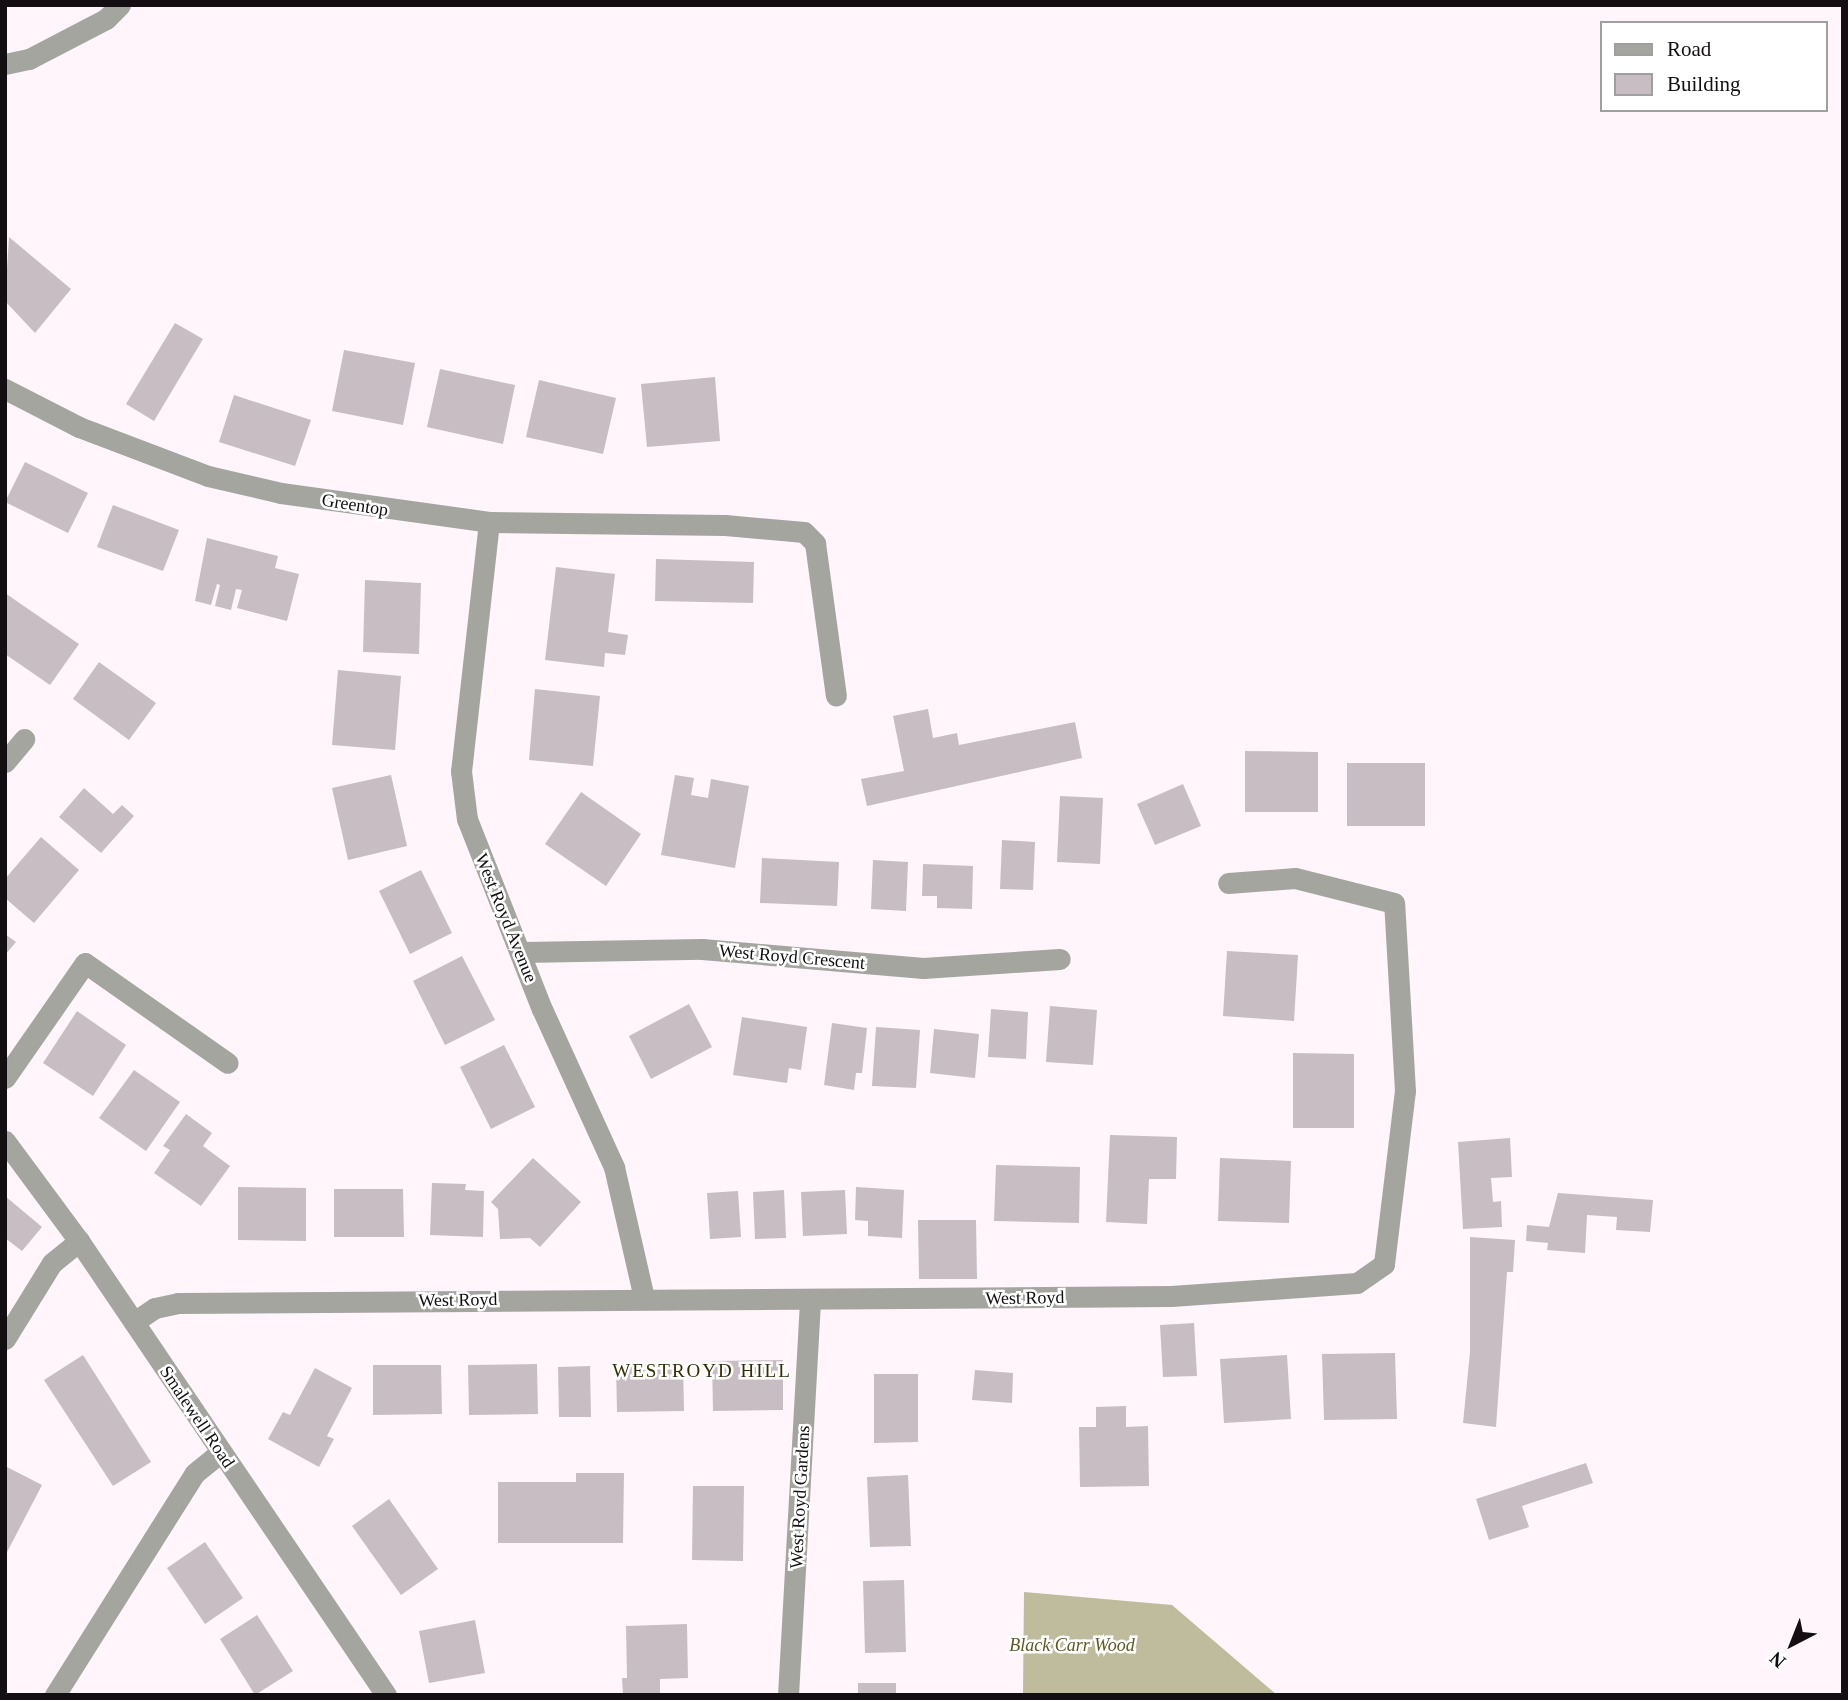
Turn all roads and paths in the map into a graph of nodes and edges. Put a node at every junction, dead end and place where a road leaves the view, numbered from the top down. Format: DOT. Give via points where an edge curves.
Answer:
graph roads {
  1 [pos="120,5"];
  2 [pos="5,64"];
  3 [pos="5,389"];
  4 [pos="489,522"];
  5 [pos="836,696"];
  6 [pos="24,739"];
  7 [pos="5,762"];
  8 [pos="1228,883"];
  9 [pos="523,952"];
  10 [pos="1060,960"];
  11 [pos="228,1063"];
  12 [pos="5,1078"];
  13 [pos="5,1141"];
  14 [pos="79,1241"];
  15 [pos="644,1298"];
  16 [pos="810,1300"];
  17 [pos="134,1322"];
  18 [pos="5,1339"];
  19 [pos="221,1451"];
  20 [pos="55,1695"];
  21 [pos="386,1695"];
  22 [pos="788,1695"];
  1 -- 2 [label="street" via="106,19 29,59"];
  3 -- 4 [label="street, Greentop" via="79,427 208,475 366,508"];
  4 -- 5 [label="street, Greentop" via="724,525 795,529 811,536"];
  4 -- 9 [label="street, West Royd Avenue" via="461,771 467,818 495,895"];
  6 -- 7 [label="street"];
  8 -- 16 [label="street, West Royd" via="1294,878 1394,903 1405,1091 1384,1264 1357,1283 1171,1296"];
  9 -- 10 [label="street, West Royd Crescent" via="702,949 923,968"];
  9 -- 15 [label="street, West Royd Avenue" via="542,1009 614,1167"];
  11 -- 12 [label="street" via="85,963"];
  13 -- 14 [label="street, Smalewell Road"];
  14 -- 17 [label="street, Smalewell Road"];
  14 -- 18 [label="street" via="52,1263"];
  15 -- 16 [label="street, West Royd"];
  15 -- 17 [label="street, West Royd" via="178,1303 155,1308"];
  16 -- 22 [label="street, West Royd Gardens"];
  17 -- 19 [label="street, Smalewell Road"];
  19 -- 20 [label="street" via="195,1473"];
  19 -- 21 [label="street, Smalewell Road"];
}
